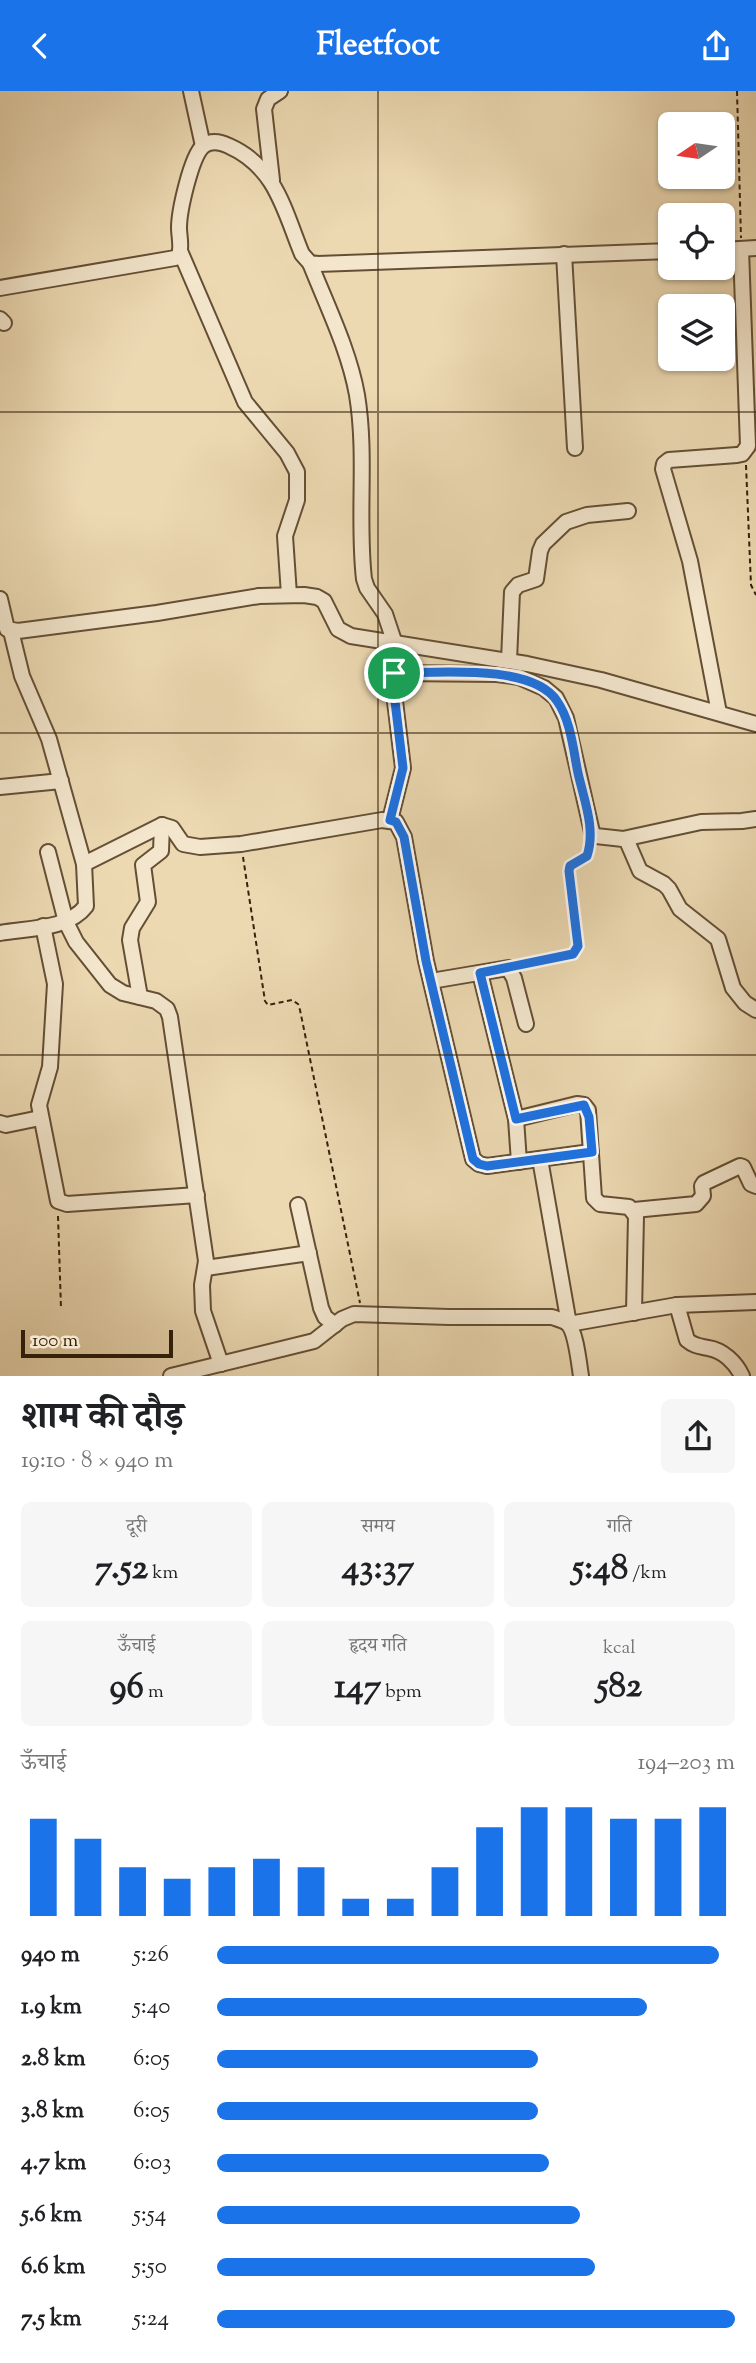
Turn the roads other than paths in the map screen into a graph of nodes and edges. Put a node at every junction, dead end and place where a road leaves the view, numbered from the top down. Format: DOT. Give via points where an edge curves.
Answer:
graph roads {
  1 [pos="191,91"];
  2 [pos="281,91"];
  3 [pos="203,146"];
  4 [pos="272,181"];
  5 [pos="749,249"];
  6 [pos="180,251"];
  7 [pos="658,251"];
  8 [pos="564,254"];
  9 [pos="310,263"];
  10 [pos="0,288"];
  11 [pos="575,448"];
  12 [pos="628,511"];
  13 [pos="289,595"];
  14 [pos="0,599"];
  15 [pos="6,630"];
  16 [pos="395,656"];
  17 [pos="509,660"];
  18 [pos="719,713"];
  19 [pos="756,723"];
  20 [pos="61,781"];
  21 [pos="0,787"];
  22 [pos="756,819"];
  23 [pos="390,820"];
  24 [pos="162,825"];
  25 [pos="623,839"];
  26 [pos="48,852"];
  27 [pos="84,863"];
  28 [pos="66,922"];
  29 [pos="43,926"];
  30 [pos="0,933"];
  31 [pos="480,973"];
  32 [pos="431,981"];
  33 [pos="140,997"];
  34 [pos="756,1010"];
  35 [pos="526,1024"];
  36 [pos="40,1118"];
  37 [pos="516,1119"];
  38 [pos="0,1123"];
  39 [pos="592,1152"];
  40 [pos="540,1159"];
  41 [pos="519,1162"];
  42 [pos="756,1186"];
  43 [pos="197,1195"];
  44 [pos="298,1205"];
  45 [pos="634,1210"];
  46 [pos="309,1253"];
  47 [pos="206,1268"];
  48 [pos="756,1302"];
  49 [pos="677,1305"];
  50 [pos="634,1313"];
  51 [pos="569,1324"];
  52 [pos="335,1325"];
  53 [pos="221,1364"];
  54 [pos="171,1376"];
  55 [pos="581,1376"];
  56 [pos="742,1376"];
  1 -- 3 [label="street"];
  2 -- 4 [label="street" via="268,99 264,109"];
  3 -- 4 [label="street" via="223,143 240,151"];
  3 -- 6 [label="street" via="181,206"];
  4 -- 9 [label="street"];
  5 -- 18 [label="street" via="746,451 669,460 663,469 688,553"];
  6 -- 10 [label="street" via="164,261"];
  6 -- 13 [label="street" via="242,395 297,473 297,500 285,536"];
  7 -- 8 [label="street"];
  8 -- 9 [label="street"];
  8 -- 11 [label="street"];
  9 -- 16 [label="street" via="357,394 365,579 388,621"];
  12 -- 17 [label="street" via="575,518 543,544 536,579 512,592"];
  13 -- 15 [label="street"];
  13 -- 16 [label="street" via="324,601 343,633"];
  14 -- 15 [label="street"];
  15 -- 20 [label="street" via="46,728"];
  16 -- 17 [label="street"];
  16 -- 23 [label="street" via="394,693 403,768"];
  16 -- 25 [label="street" via="519,677 544,688 556,698 566,718 592,832"];
  17 -- 18 [label="street"];
  18 -- 19 [label="street"];
  20 -- 21 [label="street"];
  20 -- 27 [label="street"];
  22 -- 25 [label="street" via="701,822"];
  23 -- 24 [label="street" via="241,844 191,847 183,844 172,828"];
  23 -- 32 [label="street" via="404,837"];
  24 -- 27 [label="street"];
  24 -- 33 [label="street" via="161,851 143,865 148,902 130,933"];
  25 -- 34 [label="street" via="640,871 664,884 680,909 718,939 733,988"];
  26 -- 28 [label="street"];
  27 -- 28 [label="street" via="86,906"];
  28 -- 29 [label="street"];
  28 -- 33 [label="street" via="110,985"];
  29 -- 30 [label="street"];
  29 -- 36 [label="street" via="55,984 50,1067"];
  31 -- 32 [label="street"];
  31 -- 35 [label="street" via="508,968"];
  31 -- 37 [label="street"];
  32 -- 41 [label="street" via="473,1159 487,1166"];
  33 -- 43 [label="street" via="162,1004 170,1017"];
  36 -- 38 [label="street"];
  36 -- 43 [label="street" via="58,1201"];
  37 -- 39 [label="street" via="584,1105"];
  37 -- 41 [label="street"];
  39 -- 40 [label="street"];
  39 -- 45 [label="street" via="596,1202"];
  40 -- 41 [label="street"];
  40 -- 51 [label="street"];
  42 -- 45 [label="street" via="740,1166 704,1183 703,1196 696,1204"];
  43 -- 47 [label="street"];
  44 -- 46 [label="street"];
  45 -- 50 [label="street"];
  46 -- 47 [label="street"];
  46 -- 52 [label="street" via="323,1313"];
  47 -- 53 [label="street" via="202,1311"];
  48 -- 49 [label="street"];
  49 -- 50 [label="street"];
  49 -- 56 [label="street" via="687,1340 724,1355"];
  50 -- 51 [label="street"];
  51 -- 52 [label="street" via="552,1317 362,1314 347,1315"];
  51 -- 55 [label="street"];
  52 -- 53 [label="street" via="306,1343"];
  53 -- 54 [label="street"];
}
